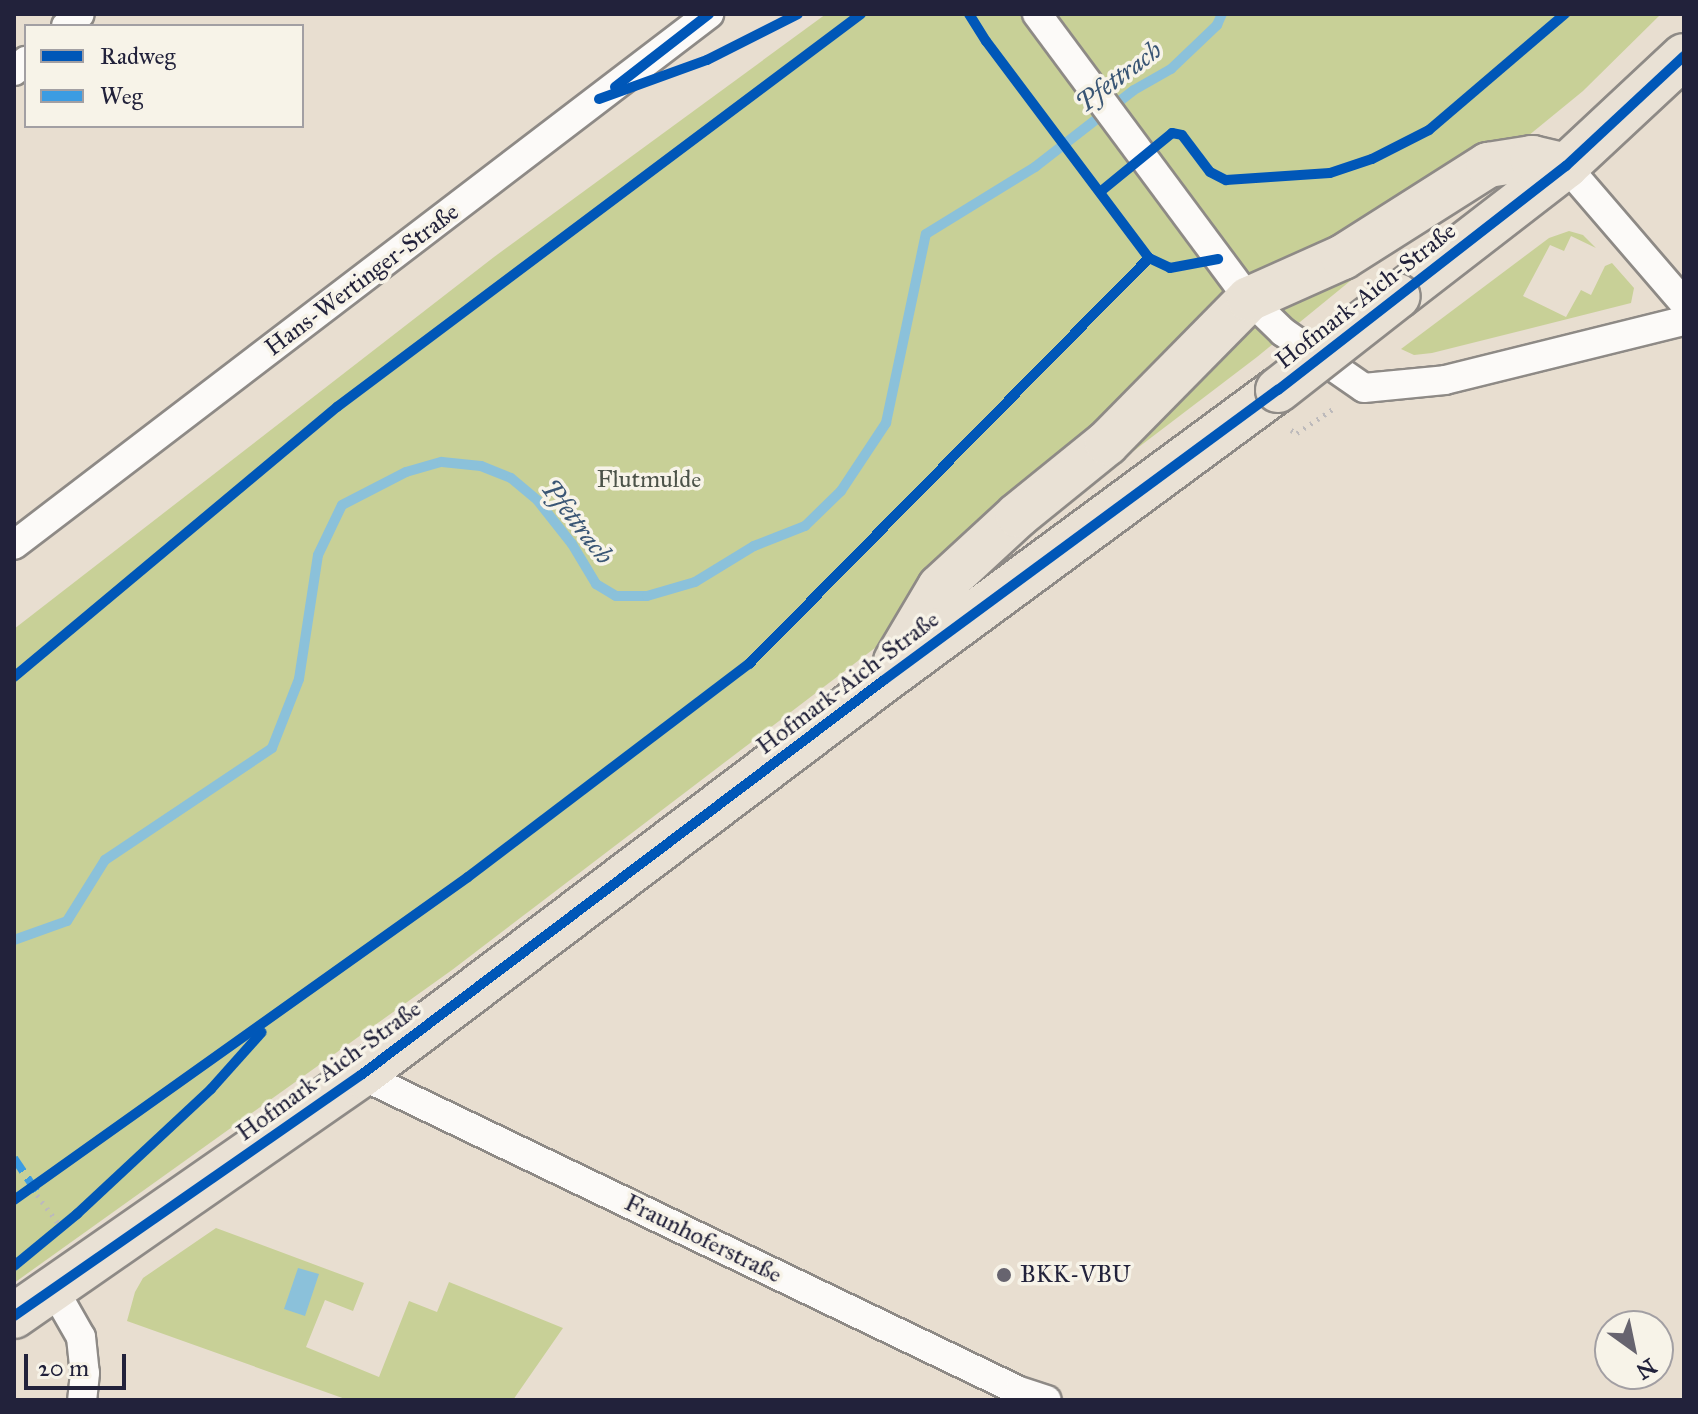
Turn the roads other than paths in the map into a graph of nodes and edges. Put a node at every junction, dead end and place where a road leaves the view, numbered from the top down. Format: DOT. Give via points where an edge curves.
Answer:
graph roads {
  1 [pos="709,14"];
  2 [pos="1037,14"];
  3 [pos="1684,56"];
  4 [pos="1566,166"];
  5 [pos="1249,299"];
  6 [pos="1684,303"];
  7 [pos="1684,321"];
  8 [pos="14,545"];
  9 [pos="884,680"];
  10 [pos="361,1075"];
  11 [pos="53,1288"];
  12 [pos="14,1316"];
  13 [pos="82,1400"];
  14 [pos="1047,1400"];
  1 -- 8 [label="street, Hans-Wertinger-Straße"];
  2 -- 5 [label="street"];
  3 -- 4 [label="main road, Hofmark-Aich-Straße"];
  4 -- 5 [label="main road" via="1532,158 1488,165 1343,257"];
  4 -- 6 [label="street"];
  4 -- 9 [label="main road, Hofmark-Aich-Straße, bridge" via="1278,390"];
  5 -- 7 [label="street" via="1283,332 1364,388 1445,380"];
  5 -- 9 [label="main road" via="1107,443 940,587"];
  9 -- 10 [label="main road, Hofmark-Aich-Straße"];
  10 -- 11 [label="main road, Hofmark-Aich-Straße"];
  10 -- 14 [label="street, Fraunhoferstraße"];
  11 -- 12 [label="main road, Hofmark-Aich-Straße"];
  11 -- 13 [label="street" via="81,1337"];
}
